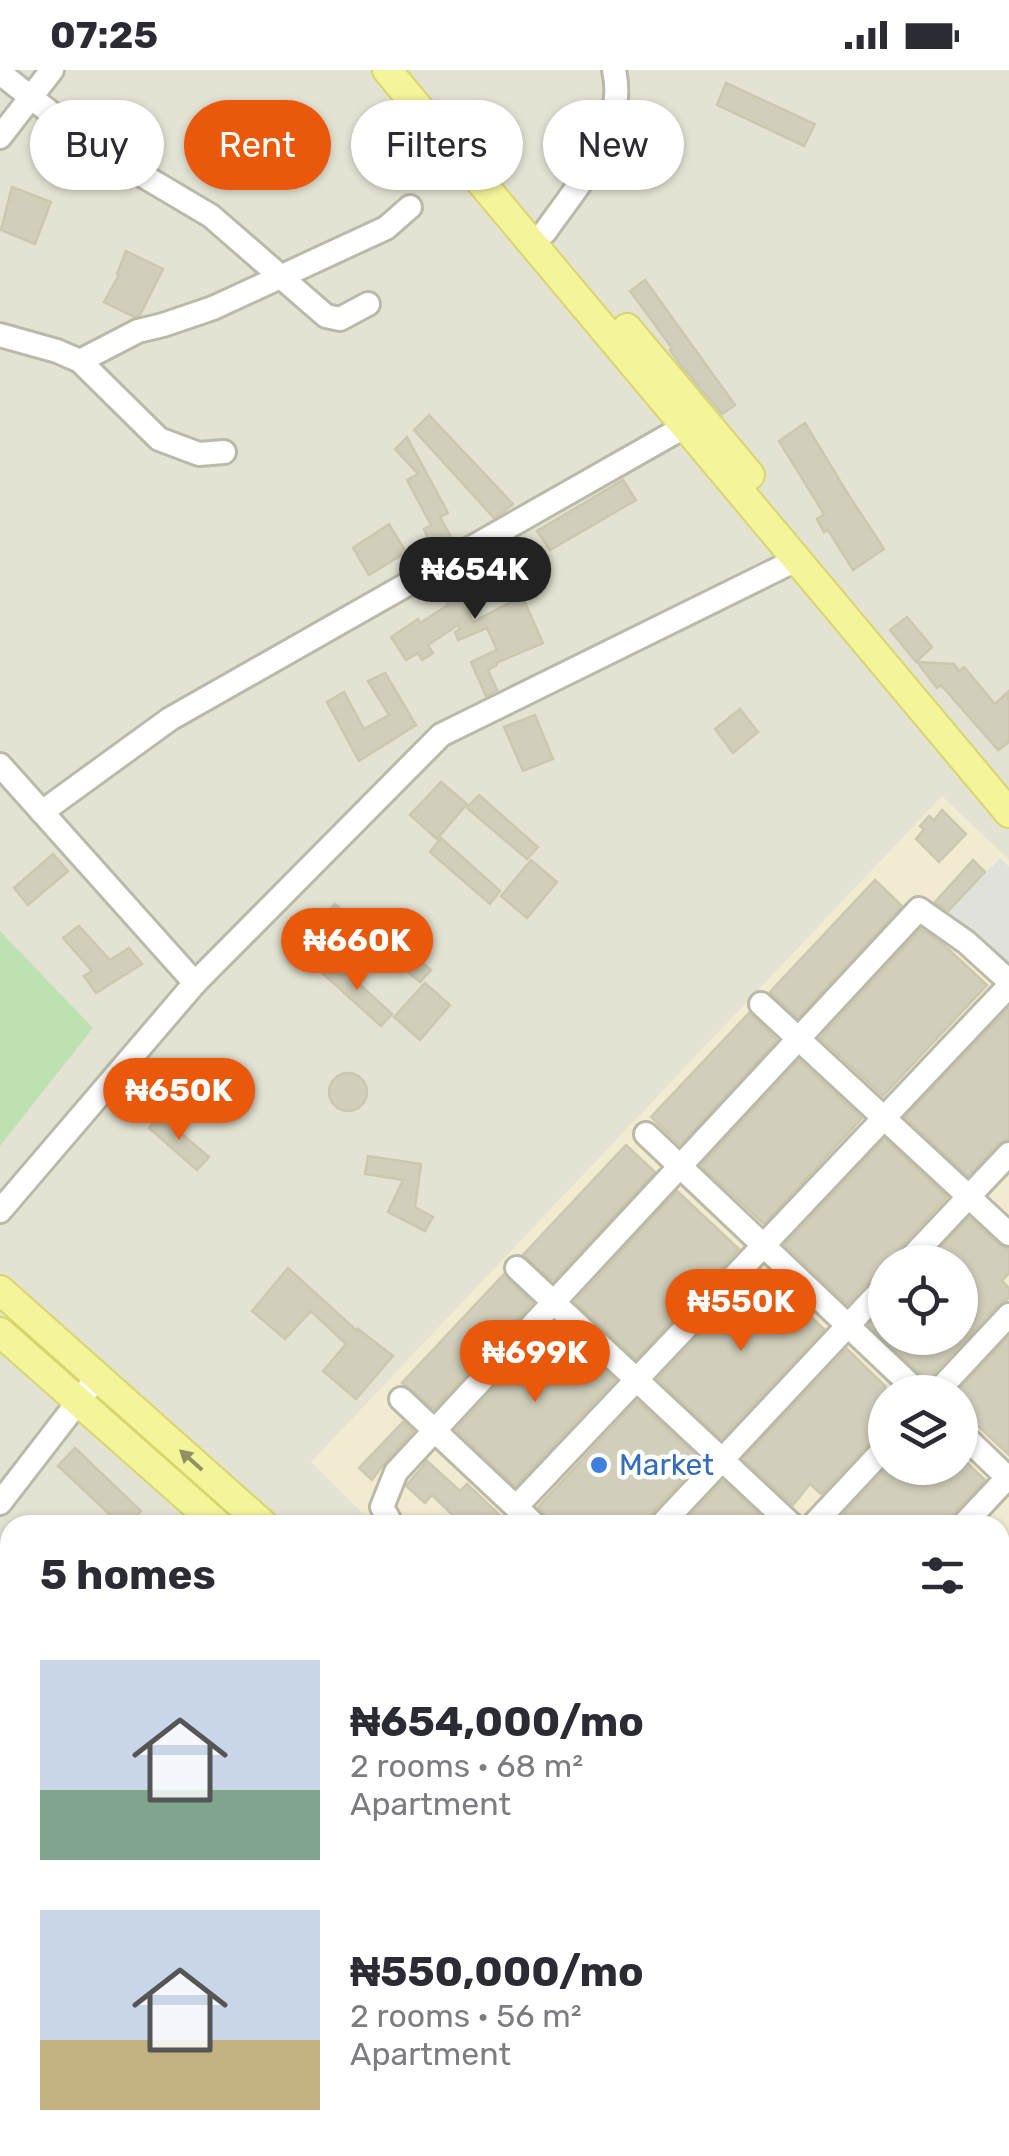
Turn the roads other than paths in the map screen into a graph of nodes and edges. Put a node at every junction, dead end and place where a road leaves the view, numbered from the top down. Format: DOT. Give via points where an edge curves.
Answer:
graph roads {
  1 [pos="52,70"];
  2 [pos="388,70"];
  3 [pos="412,70"];
  4 [pos="614,70"];
  5 [pos="0,72"];
  6 [pos="30,98"];
  7 [pos="0,137"];
  8 [pos="410,207"];
  9 [pos="545,232"];
  10 [pos="281,276"];
  11 [pos="368,304"];
  12 [pos="0,335"];
  13 [pos="80,361"];
  14 [pos="684,426"];
  15 [pos="224,452"];
  16 [pos="796,560"];
  17 [pos="0,765"];
  18 [pos="1009,788"];
  19 [pos="42,812"];
  20 [pos="1009,812"];
  21 [pos="195,983"];
  22 [pos="1009,984"];
  23 [pos="761,1004"];
  24 [pos="798,1038"];
  25 [pos="884,1118"];
  26 [pos="646,1134"];
  27 [pos="1009,1154"];
  28 [pos="679,1166"];
  29 [pos="969,1196"];
  30 [pos="0,1211"];
  31 [pos="1009,1234"];
  32 [pos="764,1245"];
  33 [pos="923,1245"];
  34 [pos="517,1268"];
  35 [pos="0,1290"];
  36 [pos="553,1301"];
  37 [pos="868,1304"];
  38 [pos="1009,1316"];
  39 [pos="848,1326"];
  40 [pos="0,1332"];
  41 [pos="900,1375"];
  42 [pos="953,1375"];
  43 [pos="98,1376"];
  44 [pos="637,1380"];
  45 [pos="401,1399"];
  46 [pos="78,1401"];
  47 [pos="434,1430"];
  48 [pos="978,1449"];
  49 [pos="722,1460"];
  50 [pos="868,1466"];
  51 [pos="1009,1477"];
  52 [pos="0,1503"];
  53 [pos="516,1507"];
  54 [pos="207,1515"];
  55 [pos="253,1515"];
  56 [pos="386,1515"];
  57 [pos="524,1515"];
  58 [pos="670,1515"];
  59 [pos="781,1515"];
  60 [pos="822,1515"];
  61 [pos="973,1515"];
  1 -- 6 [label="street"];
  2 -- 14 [label="main road"];
  3 -- 9 [label="main road"];
  4 -- 9 [label="street" via="618,84 604,143"];
  5 -- 6 [label="street"];
  6 -- 7 [label="street"];
  6 -- 10 [label="street" via="93,146 211,216"];
  8 -- 10 [label="street" via="386,228"];
  9 -- 18 [label="main road"];
  10 -- 11 [label="street" via="326,316 340,320"];
  10 -- 13 [label="street" via="213,308 138,330"];
  12 -- 13 [label="street"];
  13 -- 15 [label="street" via="159,439 199,454"];
  14 -- 16 [label="main road"];
  14 -- 19 [label="street" via="170,719"];
  16 -- 20 [label="main road"];
  16 -- 21 [label="street" via="441,735"];
  17 -- 19 [label="street"];
  19 -- 21 [label="street"];
  21 -- 30 [label="street"];
  22 -- 24 [label="street" via="919,909"];
  22 -- 25 [label="street"];
  23 -- 24 [label="street"];
  24 -- 25 [label="street"];
  24 -- 28 [label="street"];
  25 -- 29 [label="street"];
  25 -- 32 [label="street"];
  26 -- 28 [label="street"];
  27 -- 29 [label="street"];
  28 -- 32 [label="street"];
  28 -- 36 [label="street"];
  29 -- 31 [label="street"];
  29 -- 33 [label="street"];
  32 -- 39 [label="street"];
  32 -- 44 [label="street"];
  34 -- 36 [label="street"];
  35 -- 43 [label="main road"];
  36 -- 44 [label="street"];
  36 -- 47 [label="street"];
  37 -- 39 [label="street"];
  38 -- 42 [label="street"];
  39 -- 41 [label="street"];
  39 -- 49 [label="street"];
  40 -- 46 [label="main road"];
  43 -- 46 [label="street"];
  55 -- 43 [label="main road, one-way"];
  44 -- 49 [label="street"];
  44 -- 53 [label="street"];
  45 -- 47 [label="street"];
  46 -- 52 [label="street"];
  46 -- 54 [label="main road"];
  47 -- 53 [label="street"];
  47 -- 56 [label="street" via="396,1472 382,1508"];
  48 -- 51 [label="street"];
  49 -- 58 [label="street"];
  49 -- 59 [label="street"];
  50 -- 60 [label="street"];
  51 -- 61 [label="street"];
  53 -- 57 [label="street"];
}
